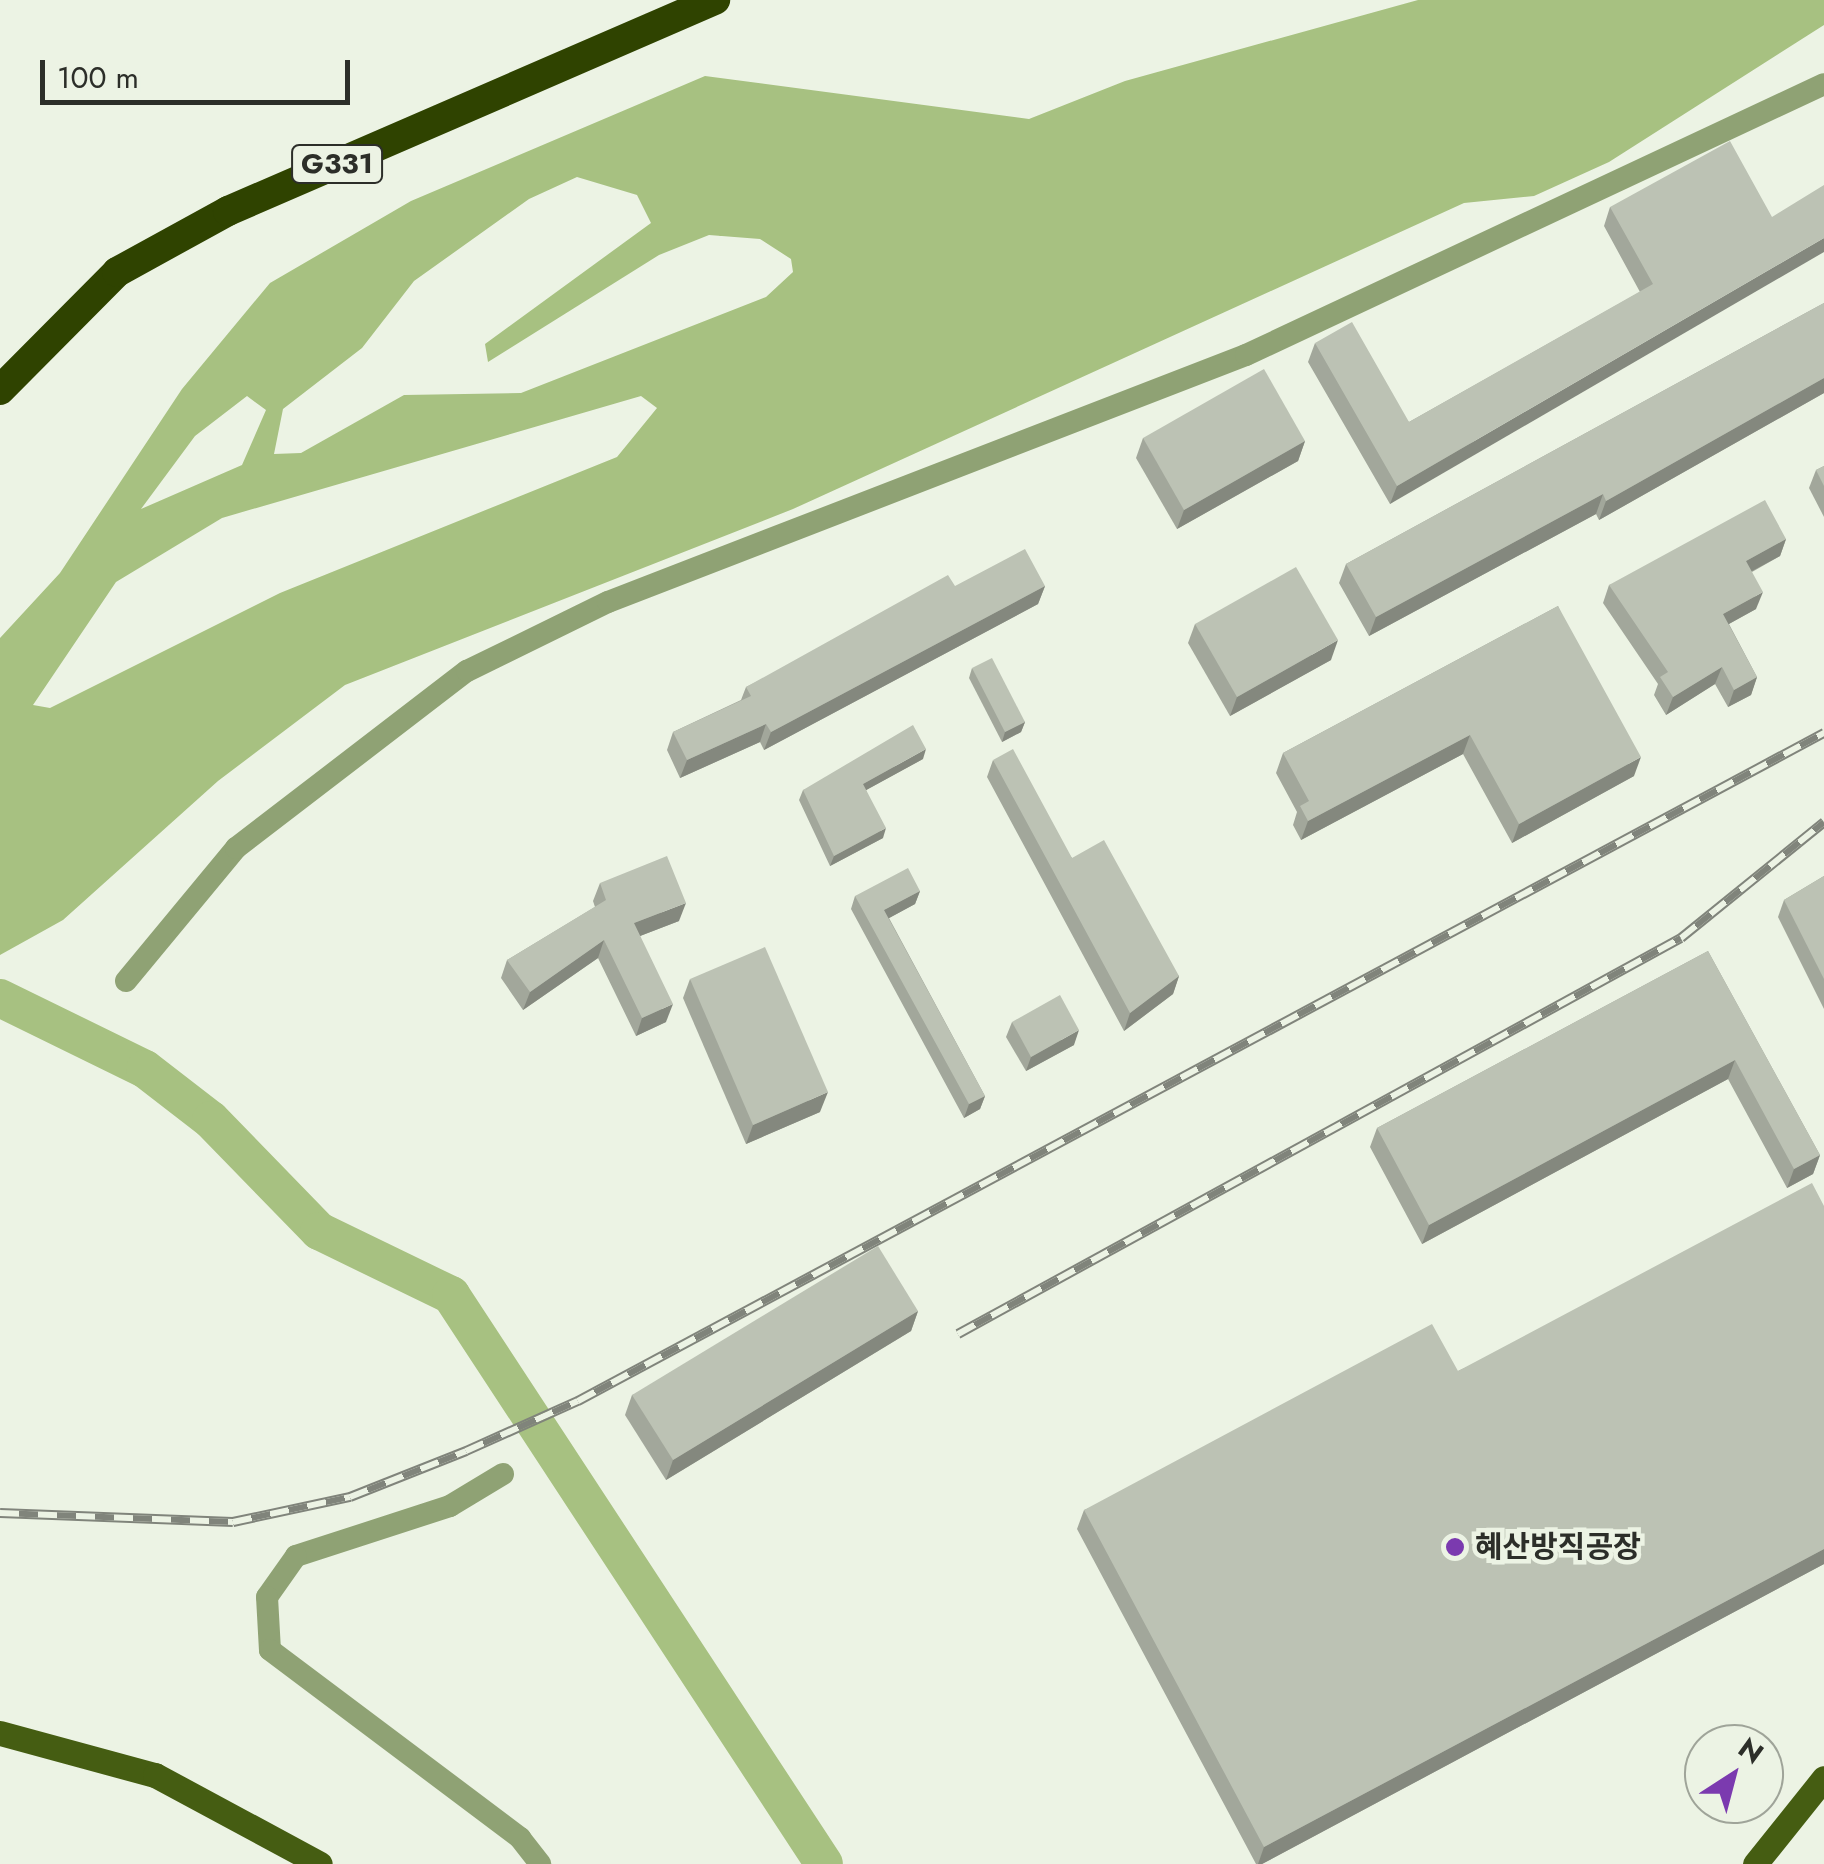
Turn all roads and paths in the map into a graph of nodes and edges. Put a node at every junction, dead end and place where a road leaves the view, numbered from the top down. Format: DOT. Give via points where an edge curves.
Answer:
graph roads {
  1 [pos="715,0"];
  2 [pos="1824,84"];
  3 [pos="0,390"];
  4 [pos="126,982"];
  5 [pos="503,1474"];
  6 [pos="0,1733"];
  7 [pos="1824,1778"];
  8 [pos="320,1864"];
  9 [pos="540,1864"];
  10 [pos="1755,1864"];
  1 -- 3 [label="highway, G331" via="228,211 117,272"];
  2 -- 4 [label="street" via="1246,355 608,602 467,671 236,848"];
  5 -- 9 [label="street" via="450,1506 296,1556 266,1598 270,1650 520,1838"];
  6 -- 8 [label="main road" via="155,1775"];
  7 -- 10 [label="main road"];
}
